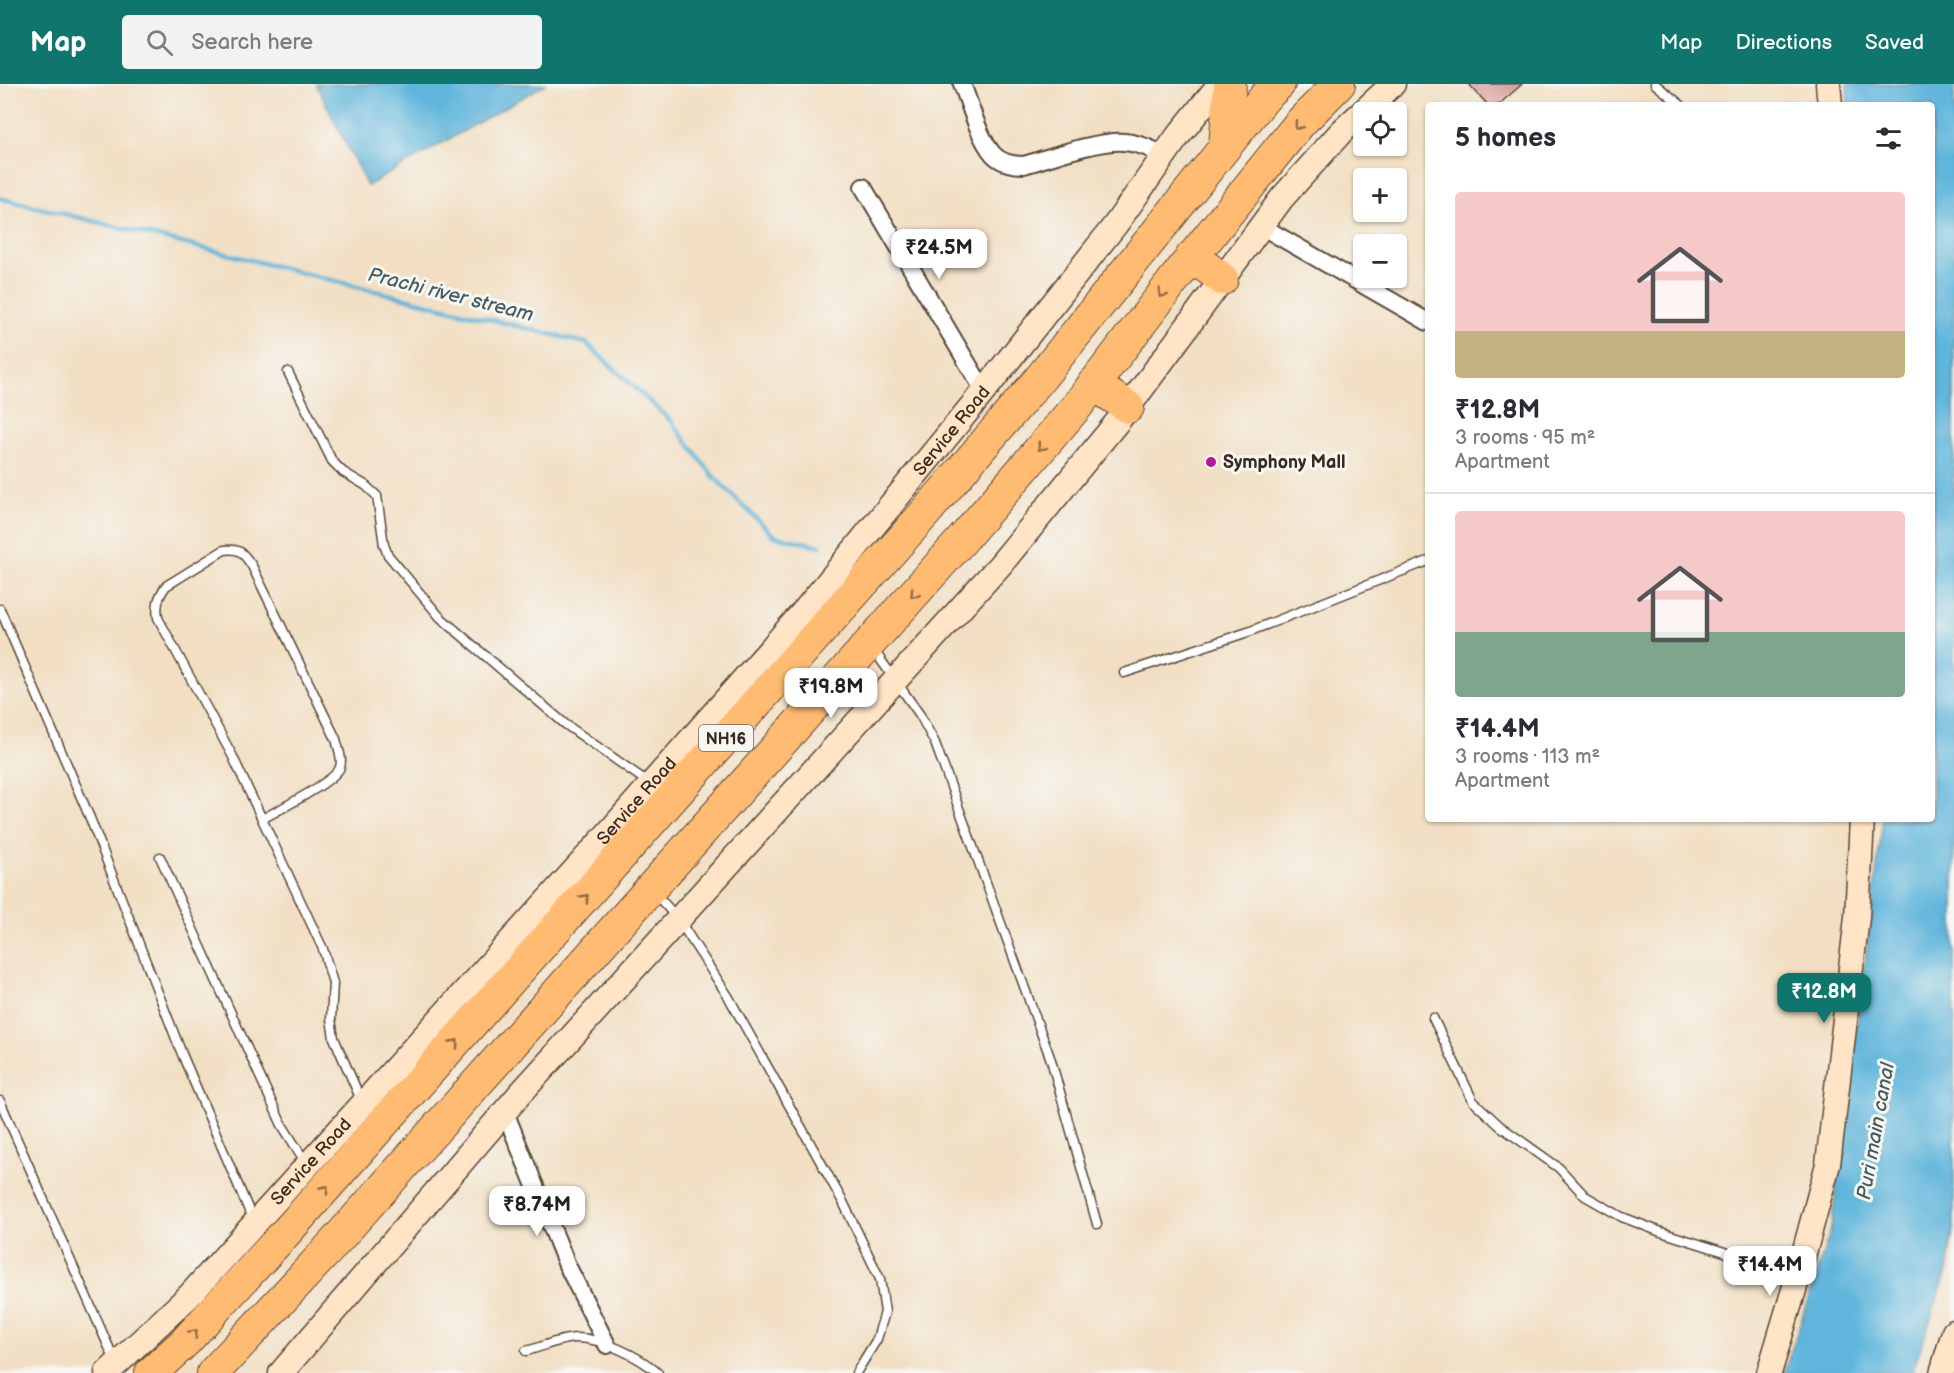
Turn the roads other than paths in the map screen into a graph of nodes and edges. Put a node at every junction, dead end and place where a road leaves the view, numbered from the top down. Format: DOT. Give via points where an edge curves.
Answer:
graph roads {
  1 [pos="962,84"];
  2 [pos="1220,84"];
  3 [pos="1230,84"];
  4 [pos="1279,84"];
  5 [pos="1339,84"];
  6 [pos="1393,84"];
  7 [pos="1654,84"];
  8 [pos="1828,84"];
  9 [pos="1677,102"];
  10 [pos="1830,102"];
  11 [pos="1225,147"];
  12 [pos="1165,156"];
  13 [pos="863,187"];
  14 [pos="1261,226"];
  15 [pos="1192,256"];
  16 [pos="1222,279"];
  17 [pos="1425,320"];
  18 [pos="288,372"];
  19 [pos="1093,384"];
  20 [pos="984,391"];
  21 [pos="1128,407"];
  22 [pos="1425,562"];
  23 [pos="0,609"];
  24 [pos="870,644"];
  25 [pos="1124,672"];
  26 [pos="895,680"];
  27 [pos="652,785"];
  28 [pos="262,819"];
  29 [pos="1862,822"];
  30 [pos="611,849"];
  31 [pos="160,857"];
  32 [pos="652,889"];
  33 [pos="678,919"];
  34 [pos="1432,1018"];
  35 [pos="0,1101"];
  36 [pos="504,1112"];
  37 [pos="371,1117"];
  38 [pos="308,1166"];
  39 [pos="254,1223"];
  40 [pos="1097,1224"];
  41 [pos="1796,1283"];
  42 [pos="1954,1332"];
  43 [pos="607,1345"];
  44 [pos="526,1352"];
  45 [pos="111,1369"];
  46 [pos="1943,1370"];
  47 [pos="151,1373"];
  48 [pos="213,1373"];
  49 [pos="281,1373"];
  50 [pos="658,1373"];
  51 [pos="856,1373"];
  52 [pos="1769,1373"];
  1 -- 12 [label="street" via="981,133 1002,161 1024,165 1122,141"];
  2 -- 12 [label="street, Service Road"];
  3 -- 11 [label="highway"];
  4 -- 11 [label="highway, NH16"];
  5 -- 15 [label="highway, NH16, one-way" via="1300,123"];
  6 -- 14 [label="street" via="1341,131"];
  7 -- 9 [label="lane"];
  8 -- 10 [label="street"];
  11 -- 30 [label="highway, NH16" via="1038,381 926,512"];
  12 -- 20 [label="street, Service Road"];
  13 -- 20 [label="street"];
  14 -- 16 [label="street"];
  14 -- 17 [label="street"];
  15 -- 16 [label="highway"];
  15 -- 19 [label="highway, NH16, one-way"];
  16 -- 21 [label="street"];
  18 -- 27 [label="lane" via="332,461 377,496 388,555 440,617 565,724"];
  19 -- 21 [label="highway"];
  19 -- 24 [label="highway, NH16, one-way"];
  20 -- 27 [label="street, Service Road" via="805,610"];
  21 -- 26 [label="street" via="1000,565"];
  22 -- 25 [label="lane" via="1248,632"];
  23 -- 39 [label="lane" via="90,818 182,1054"];
  24 -- 26 [label="lane"];
  24 -- 32 [label="highway, NH16"];
  26 -- 33 [label="street"];
  26 -- 40 [label="lane" via="935,742 1051,1060"];
  27 -- 30 [label="street, Service Road"];
  28 -- 28 [label="lane" via="232,755 166,635 156,606 165,586 224,550 243,553 252,566 336,740 341,761 338,773 325,783"];
  28 -- 37 [label="lane" via="323,949 333,983 334,1038"];
  29 -- 41 [label="street" via="1855,938 1828,1164"];
  30 -- 37 [label="highway, NH16"];
  31 -- 38 [label="lane" via="282,1125"];
  32 -- 33 [label="lane"];
  32 -- 48 [label="highway, NH16" via="327,1252"];
  33 -- 36 [label="street"];
  33 -- 51 [label="lane" via="734,1006 843,1202 880,1279 885,1312 877,1339"];
  34 -- 41 [label="lane" via="1473,1101 1500,1126 1559,1168 1585,1196 1622,1217 1731,1254"];
  35 -- 45 [label="lane"];
  36 -- 43 [label="street" via="567,1265"];
  36 -- 49 [label="street"];
  37 -- 38 [label="street, Service Road"];
  47 -- 37 [label="highway, NH16, one-way" via="185,1342"];
  38 -- 39 [label="street, Service Road"];
  39 -- 45 [label="street, Service Road" via="190,1295"];
  41 -- 52 [label="street"];
  42 -- 46 [label="street"];
  43 -- 44 [label="lane" via="576,1338"];
  43 -- 50 [label="lane" via="638,1358"];
}
